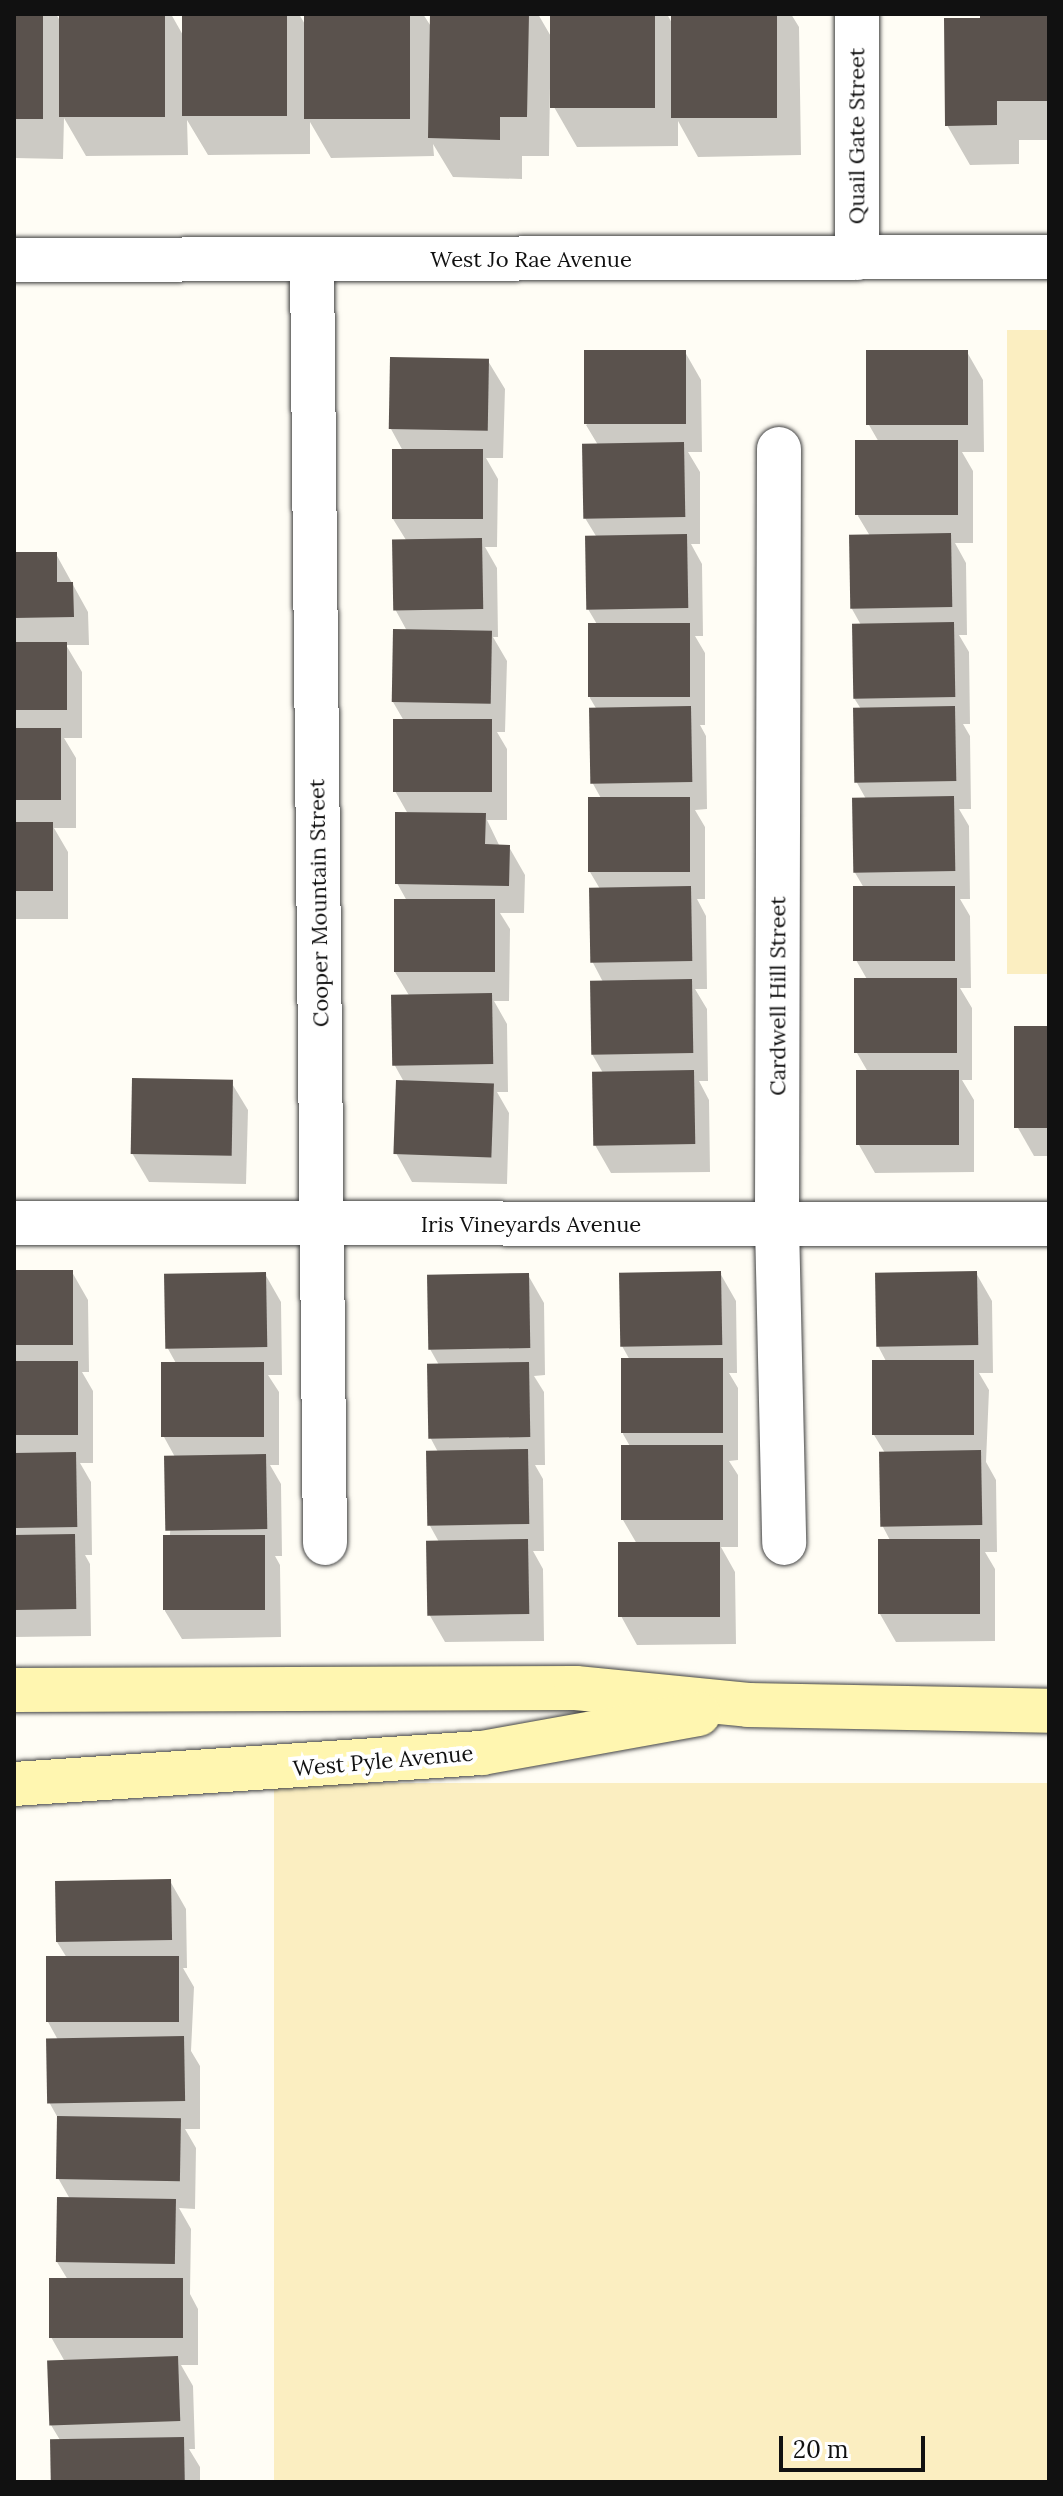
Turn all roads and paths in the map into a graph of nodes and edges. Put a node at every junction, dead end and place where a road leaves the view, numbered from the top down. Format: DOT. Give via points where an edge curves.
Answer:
graph roads {
  1 [pos="857,14"];
  2 [pos="1049,257"];
  3 [pos="857,258"];
  4 [pos="14,260"];
  5 [pos="312,262"];
  6 [pos="779,449"];
  7 [pos="14,1223"];
  8 [pos="1049,1224"];
  9 [pos="322,1225"];
  10 [pos="777,1225"];
  11 [pos="325,1543"];
  12 [pos="784,1543"];
  13 [pos="14,1690"];
  14 [pos="748,1705"];
  15 [pos="1049,1711"];
  16 [pos="14,1784"];
  1 -- 3 [label="street, Quail Gate Street"];
  2 -- 3 [label="street, West Jo Rae Avenue"];
  3 -- 5 [label="street, West Jo Rae Avenue"];
  4 -- 5 [label="street, West Jo Rae Avenue"];
  5 -- 9 [label="street, Cooper Mountain Street"];
  6 -- 10 [label="street, Cardwell Hill Street"];
  7 -- 9 [label="street, Iris Vineyards Avenue"];
  8 -- 10 [label="street, Iris Vineyards Avenue"];
  9 -- 10 [label="street, Iris Vineyards Avenue"];
  9 -- 11 [label="street, Cooper Mountain Street"];
  10 -- 12 [label="street, Cardwell Hill Street"];
  13 -- 14 [label="street, West Pyle Avenue" via="576,1688"];
  14 -- 15 [label="street, West Pyle Avenue"];
  14 -- 16 [label="street, West Pyle Avenue" via="482,1753"];
}
